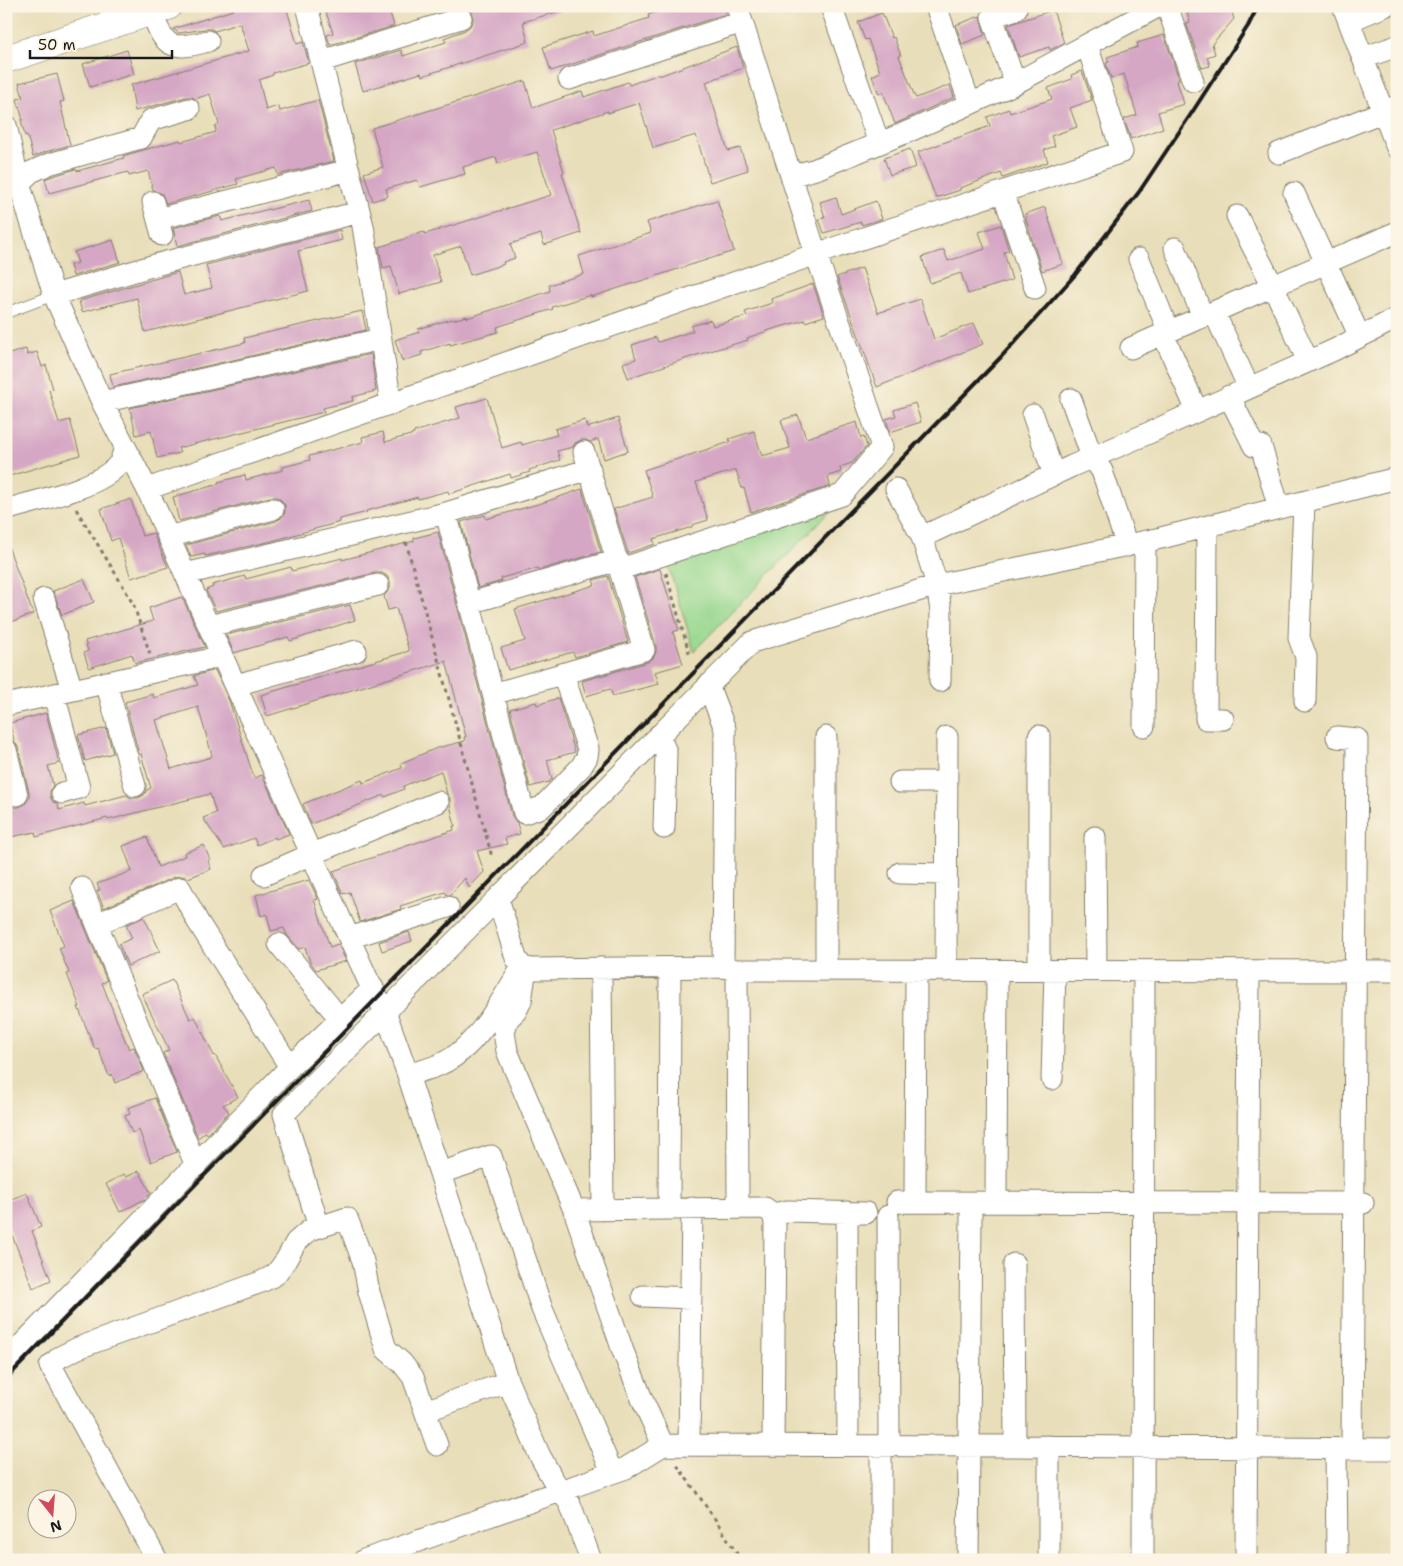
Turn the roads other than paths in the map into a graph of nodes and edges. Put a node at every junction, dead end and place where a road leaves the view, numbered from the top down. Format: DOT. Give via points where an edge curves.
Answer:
graph roads {
  1 [pos="307,6"];
  2 [pos="830,6"];
  3 [pos="936,6"];
  4 [pos="1159,6"];
  5 [pos="1167,6"];
  6 [pos="1385,6"];
  7 [pos="159,8"];
  8 [pos="1016,9"];
  9 [pos="740,14"];
  10 [pos="1346,14"];
  11 [pos="461,18"];
  12 [pos="208,41"];
  13 [pos="1087,45"];
  14 [pos="1397,46"];
  15 [pos="1363,58"];
  16 [pos="6,59"];
  17 [pos="322,61"];
  18 [pos="568,79"];
  19 [pos="1193,81"];
  20 [pos="1015,83"];
  21 [pos="970,104"];
  22 [pos="1390,108"];
  23 [pos="189,109"];
  24 [pos="6,125"];
  25 [pos="879,143"];
  26 [pos="1397,148"];
  27 [pos="1280,153"];
  28 [pos="349,170"];
  29 [pos="791,176"];
  30 [pos="18,183"];
  31 [pos="1003,192"];
  32 [pos="1294,193"];
  33 [pos="359,212"];
  34 [pos="1237,216"];
  35 [pos="158,219"];
  36 [pos="1397,232"];
  37 [pos="1175,248"];
  38 [pos="816,254"];
  39 [pos="1139,259"];
  40 [pos="1327,263"];
  41 [pos="1273,286"];
  42 [pos="1035,288"];
  43 [pos="54,295"];
  44 [pos="6,313"];
  45 [pos="1209,314"];
  46 [pos="1397,318"];
  47 [pos="1166,333"];
  48 [pos="1360,337"];
  49 [pos="381,339"];
  50 [pos="1131,348"];
  51 [pos="1308,361"];
  52 [pos="1249,388"];
  53 [pos="1229,396"];
  54 [pos="1071,399"];
  55 [pos="102,402"];
  56 [pos="391,404"];
  57 [pos="1197,411"];
  58 [pos="1033,415"];
  59 [pos="125,447"];
  60 [pos="1092,457"];
  61 [pos="1054,474"];
  62 [pos="1397,478"];
  63 [pos="896,488"];
  64 [pos="147,489"];
  65 [pos="1304,502"];
  66 [pos="1279,508"];
  67 [pos="273,509"];
  68 [pos="6,510"];
  69 [pos="446,513"];
  70 [pos="1206,527"];
  71 [pos="922,536"];
  72 [pos="168,537"];
  73 [pos="1136,544"];
  74 [pos="619,564"];
  75 [pos="185,574"];
  76 [pos="378,585"];
  77 [pos="937,585"];
  78 [pos="44,599"];
  79 [pos="470,603"];
  80 [pos="209,626"];
  81 [pos="356,651"];
  82 [pos="221,654"];
  83 [pos="563,674"];
  84 [pos="940,681"];
  85 [pos="106,682"];
  86 [pos="236,685"];
  87 [pos="708,685"];
  88 [pos="63,692"];
  89 [pos="493,694"];
  90 [pos="1304,701"];
  91 [pos="6,705"];
  92 [pos="1223,719"];
  93 [pos="1144,726"];
  94 [pos="658,735"];
  95 [pos="1040,736"];
  96 [pos="826,737"];
  97 [pos="947,737"];
  98 [pos="1337,737"];
  99 [pos="6,750"];
  100 [pos="900,782"];
  101 [pos="946,782"];
  102 [pos="135,786"];
  103 [pos="62,793"];
  104 [pos="17,795"];
  105 [pos="438,802"];
  106 [pos="664,828"];
  107 [pos="1095,837"];
  108 [pos="312,854"];
  109 [pos="900,873"];
  110 [pos="946,874"];
  111 [pos="264,875"];
  112 [pos="82,888"];
  113 [pos="498,898"];
  114 [pos="448,907"];
  115 [pos="97,924"];
  116 [pos="349,938"];
  117 [pos="279,944"];
  118 [pos="524,968"];
  119 [pos="601,968"];
  120 [pos="670,968"];
  121 [pos="730,969"];
  122 [pos="826,970"];
  123 [pos="997,970"];
  124 [pos="1096,970"];
  125 [pos="916,971"];
  126 [pos="946,971"];
  127 [pos="1047,971"];
  128 [pos="1144,971"];
  129 [pos="1249,971"];
  130 [pos="1356,971"];
  131 [pos="1397,971"];
  132 [pos="373,988"];
  133 [pos="385,1011"];
  134 [pos="340,1019"];
  135 [pos="290,1067"];
  136 [pos="408,1075"];
  137 [pos="1052,1079"];
  138 [pos="196,1166"];
  139 [pos="440,1173"];
  140 [pos="996,1202"];
  141 [pos="1144,1202"];
  142 [pos="1248,1203"];
  143 [pos="1358,1203"];
  144 [pos="900,1206"];
  145 [pos="738,1207"];
  146 [pos="669,1208"];
  147 [pos="692,1208"];
  148 [pos="574,1210"];
  149 [pos="603,1210"];
  150 [pos="773,1214"];
  151 [pos="971,1214"];
  152 [pos="319,1228"];
  153 [pos="1014,1264"];
  154 [pos="643,1296"];
  155 [pos="691,1298"];
  156 [pos="6,1361"];
  157 [pos="508,1382"];
  158 [pos="425,1411"];
  159 [pos="437,1445"];
  160 [pos="663,1445"];
  161 [pos="689,1445"];
  162 [pos="773,1445"];
  163 [pos="848,1445"];
  164 [pos="885,1445"];
  165 [pos="968,1446"];
  166 [pos="1015,1446"];
  167 [pos="1049,1446"];
  168 [pos="1143,1447"];
  169 [pos="1247,1448"];
  170 [pos="1344,1448"];
  171 [pos="1397,1449"];
  172 [pos="612,1472"];
  173 [pos="560,1490"];
  174 [pos="396,1554"];
  175 [pos="157,1560"];
  176 [pos="364,1560"];
  177 [pos="591,1560"];
  178 [pos="881,1560"];
  179 [pos="968,1560"];
  180 [pos="1049,1560"];
  181 [pos="1143,1560"];
  182 [pos="1246,1560"];
  183 [pos="1337,1560"];
  1 -- 17 [label="street"];
  2 -- 25 [label="street"];
  3 -- 21 [label="street"];
  4 -- 13 [label="street"];
  5 -- 19 [label="street"];
  6 -- 10 [label="street"];
  7 -- 12 [label="street" via="158,32 166,40 176,46"];
  7 -- 16 [label="main road"];
  8 -- 20 [label="street" via="992,17"];
  9 -- 18 [label="street"];
  9 -- 29 [label="street"];
  10 -- 15 [label="street"];
  11 -- 17 [label="street"];
  13 -- 20 [label="street"];
  13 -- 31 [label="street" via="1122,152"];
  14 -- 15 [label="street"];
  15 -- 22 [label="street"];
  17 -- 28 [label="street"];
  20 -- 21 [label="street"];
  21 -- 25 [label="street"];
  22 -- 26 [label="street"];
  22 -- 27 [label="street"];
  23 -- 30 [label="street" via="151,120 141,138 49,164 31,172"];
  24 -- 30 [label="street"];
  25 -- 29 [label="street"];
  28 -- 33 [label="street"];
  28 -- 35 [label="street"];
  29 -- 38 [label="street"];
  30 -- 43 [label="street"];
  31 -- 38 [label="street"];
  31 -- 42 [label="street"];
  32 -- 40 [label="street"];
  33 -- 43 [label="street"];
  33 -- 49 [label="street"];
  34 -- 41 [label="street"];
  36 -- 40 [label="street"];
  37 -- 45 [label="street"];
  38 -- 56 [label="street"];
  38 -- 74 [label="street" via="882,447 842,495 660,556"];
  39 -- 47 [label="street"];
  40 -- 41 [label="street"];
  40 -- 48 [label="street"];
  41 -- 45 [label="street"];
  41 -- 51 [label="street"];
  43 -- 44 [label="lane"];
  43 -- 55 [label="street"];
  45 -- 47 [label="street"];
  45 -- 52 [label="street"];
  46 -- 48 [label="street"];
  47 -- 50 [label="street"];
  47 -- 57 [label="street"];
  48 -- 51 [label="street"];
  49 -- 55 [label="street"];
  49 -- 56 [label="street"];
  51 -- 52 [label="street"];
  52 -- 53 [label="street"];
  53 -- 57 [label="street"];
  53 -- 66 [label="street" via="1254,446 1261,446"];
  54 -- 60 [label="street"];
  55 -- 59 [label="street"];
  56 -- 64 [label="street"];
  57 -- 60 [label="street"];
  58 -- 61 [label="street"];
  59 -- 64 [label="street"];
  59 -- 68 [label="street" via="120,464 101,478"];
  60 -- 61 [label="street"];
  60 -- 73 [label="street" via="1102,471"];
  61 -- 71 [label="street"];
  62 -- 65 [label="street"];
  63 -- 71 [label="street"];
  64 -- 72 [label="street"];
  65 -- 66 [label="street"];
  65 -- 90 [label="street" via="1299,638 1306,657"];
  66 -- 70 [label="street"];
  67 -- 72 [label="street"];
  69 -- 74 [label="street" via="587,460"];
  69 -- 75 [label="street"];
  69 -- 79 [label="street"];
  70 -- 73 [label="street"];
  70 -- 92 [label="street" via="1206,719"];
  71 -- 77 [label="street"];
  72 -- 75 [label="street"];
  73 -- 77 [label="street"];
  73 -- 93 [label="street"];
  74 -- 79 [label="street"];
  74 -- 83 [label="street" via="644,650"];
  75 -- 80 [label="street"];
  76 -- 80 [label="street"];
  77 -- 84 [label="street" via="941,611"];
  77 -- 87 [label="street" via="752,642"];
  78 -- 88 [label="street"];
  79 -- 89 [label="street"];
  80 -- 82 [label="street"];
  81 -- 86 [label="street"];
  82 -- 85 [label="street" via="207,660"];
  82 -- 86 [label="street"];
  83 -- 89 [label="street"];
  83 -- 89 [label="street" via="588,749 587,757 542,807 524,813"];
  85 -- 88 [label="street"];
  85 -- 102 [label="street"];
  86 -- 108 [label="street"];
  87 -- 94 [label="street"];
  87 -- 121 [label="street" via="725,729"];
  88 -- 91 [label="street"];
  88 -- 103 [label="street" via="79,788"];
  94 -- 106 [label="street" via="666,752"];
  94 -- 113 [label="street"];
  95 -- 127 [label="street"];
  96 -- 122 [label="street"];
  97 -- 101 [label="street"];
  98 -- 130 [label="street" via="1357,739"];
  99 -- 104 [label="street"];
  100 -- 101 [label="street"];
  101 -- 110 [label="street"];
  105 -- 108 [label="street"];
  107 -- 124 [label="street"];
  108 -- 111 [label="street"];
  108 -- 116 [label="street"];
  109 -- 110 [label="street"];
  110 -- 126 [label="street"];
  112 -- 115 [label="street"];
  113 -- 118 [label="street" via="516,958"];
  113 -- 133 [label="street"];
  114 -- 116 [label="street"];
  115 -- 135 [label="street" via="180,888"];
  115 -- 138 [label="street"];
  116 -- 132 [label="street"];
  117 -- 134 [label="street"];
  118 -- 119 [label="street"];
  118 -- 136 [label="street" via="479,1032 460,1052 442,1064"];
  118 -- 148 [label="street" via="521,1001 508,1018 504,1032 507,1051"];
  119 -- 120 [label="street"];
  119 -- 149 [label="street"];
  120 -- 121 [label="street"];
  120 -- 146 [label="street"];
  121 -- 122 [label="street"];
  121 -- 145 [label="street"];
  122 -- 125 [label="street"];
  123 -- 126 [label="street"];
  123 -- 127 [label="street"];
  123 -- 140 [label="street"];
  124 -- 127 [label="street"];
  124 -- 128 [label="street"];
  125 -- 126 [label="street"];
  125 -- 144 [label="street"];
  127 -- 137 [label="street"];
  128 -- 129 [label="street"];
  128 -- 141 [label="street"];
  129 -- 130 [label="street"];
  129 -- 142 [label="street"];
  130 -- 131 [label="street"];
  130 -- 143 [label="street"];
  132 -- 133 [label="street"];
  132 -- 134 [label="street"];
  133 -- 136 [label="street"];
  133 -- 152 [label="street" via="284,1114"];
  134 -- 135 [label="street"];
  135 -- 138 [label="street"];
  136 -- 139 [label="street"];
  138 -- 156 [label="street"];
  139 -- 157 [label="street"];
  139 -- 172 [label="street" via="491,1156 542,1309"];
  140 -- 141 [label="street"];
  140 -- 144 [label="street"];
  141 -- 142 [label="street"];
  141 -- 168 [label="street"];
  142 -- 143 [label="street"];
  142 -- 169 [label="street"];
  143 -- 170 [label="street"];
  144 -- 164 [label="street"];
  145 -- 147 [label="street"];
  145 -- 150 [label="street" via="766,1208"];
  146 -- 147 [label="street"];
  146 -- 149 [label="street"];
  147 -- 155 [label="street"];
  148 -- 149 [label="street"];
  148 -- 160 [label="street" via="623,1351"];
  150 -- 162 [label="street"];
  150 -- 163 [label="street" via="787,1211 856,1213"];
  151 -- 165 [label="street"];
  152 -- 158 [label="street" via="347,1218 363,1262 386,1349 413,1377"];
  152 -- 175 [label="street" via="310,1230 296,1242 275,1275 78,1348 50,1366"];
  153 -- 166 [label="street"];
  154 -- 155 [label="street"];
  155 -- 161 [label="street"];
  157 -- 158 [label="street"];
  157 -- 173 [label="street" via="539,1454"];
  158 -- 159 [label="street"];
  160 -- 161 [label="street"];
  160 -- 172 [label="street" via="626,1468"];
  161 -- 162 [label="street"];
  162 -- 163 [label="street"];
  163 -- 164 [label="street"];
  164 -- 165 [label="street"];
  164 -- 178 [label="street"];
  165 -- 166 [label="street"];
  165 -- 179 [label="street"];
  166 -- 167 [label="street"];
  167 -- 168 [label="street"];
  167 -- 180 [label="street"];
  168 -- 169 [label="street"];
  168 -- 181 [label="street"];
  169 -- 170 [label="street"];
  169 -- 182 [label="street"];
  170 -- 171 [label="street"];
  170 -- 183 [label="street"];
  172 -- 173 [label="street"];
  173 -- 174 [label="street"];
  173 -- 177 [label="street" via="570,1504"];
  174 -- 176 [label="street"];
}
